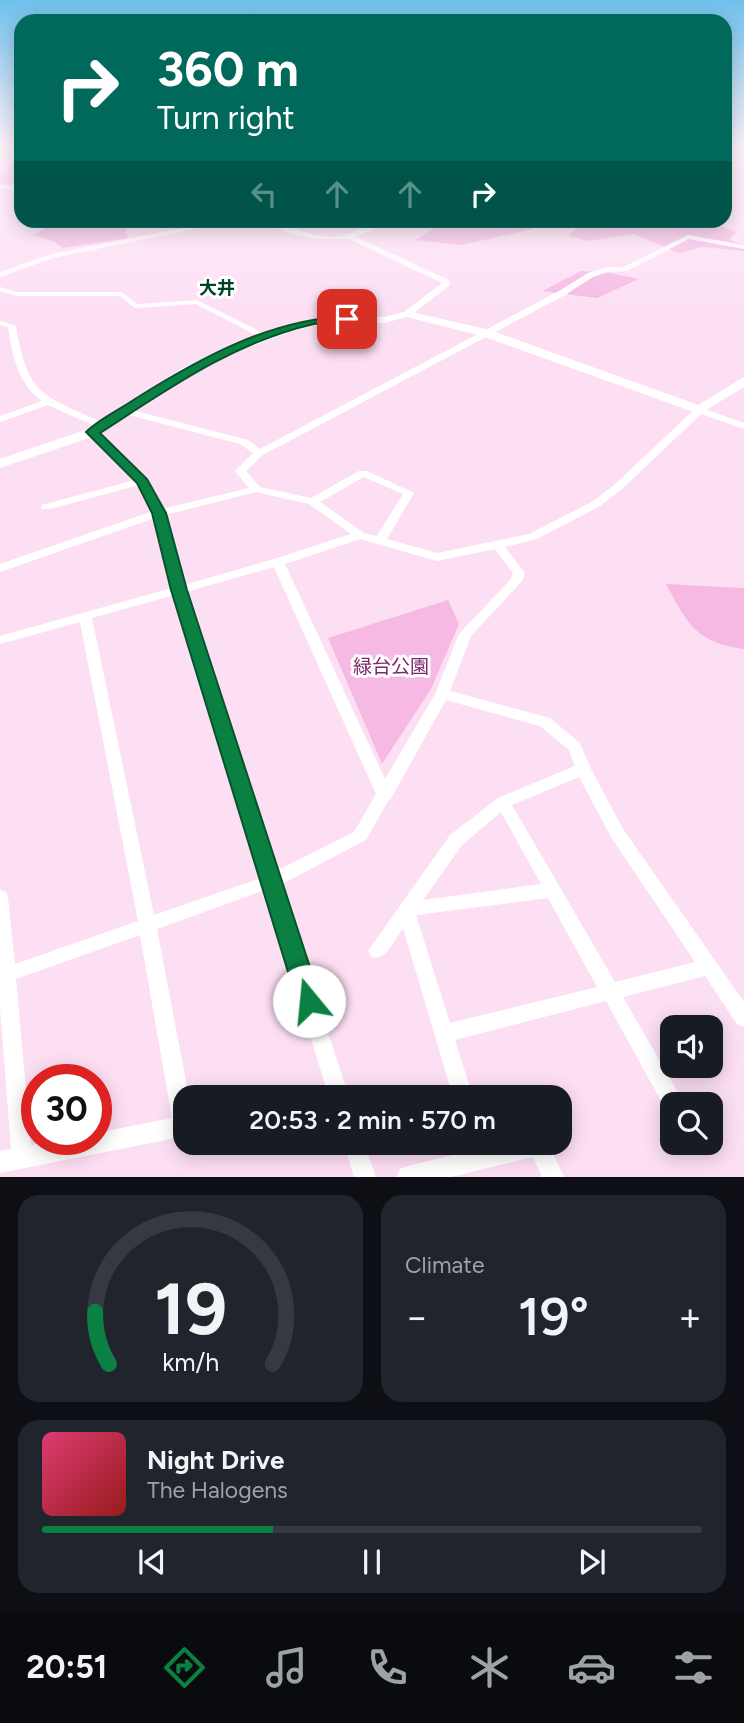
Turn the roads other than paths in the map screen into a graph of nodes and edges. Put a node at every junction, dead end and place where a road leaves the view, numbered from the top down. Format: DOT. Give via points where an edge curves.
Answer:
graph roads {
  1 [pos="195,228"];
  2 [pos="283,228"];
  3 [pos="371,228"];
  4 [pos="350,237"];
  5 [pos="744,247"];
  6 [pos="0,275"];
  7 [pos="0,289"];
  8 [pos="407,314"];
  9 [pos="0,323"];
  10 [pos="486,333"];
  11 [pos="265,335"];
  12 [pos="744,382"];
  13 [pos="49,402"];
  14 [pos="699,410"];
  15 [pos="128,412"];
  16 [pos="0,419"];
  17 [pos="744,426"];
  18 [pos="97,429"];
  19 [pos="259,453"];
  20 [pos="0,464"];
  21 [pos="142,481"];
  22 [pos="256,489"];
  23 [pos="313,502"];
  24 [pos="46,507"];
  25 [pos="159,513"];
  26 [pos="360,535"];
  27 [pos="380,541"];
  28 [pos="498,545"];
  29 [pos="278,562"];
  30 [pos="0,568"];
  31 [pos="179,590"];
  32 [pos="85,616"];
  33 [pos="0,640"];
  34 [pos="442,694"];
  35 [pos="583,769"];
  36 [pos="385,796"];
  37 [pos="503,802"];
  38 [pos="272,881"];
  39 [pos="552,890"];
  40 [pos="0,897"];
  41 [pos="406,909"];
  42 [pos="148,925"];
  43 [pos="377,951"];
  44 [pos="707,967"];
  45 [pos="4,976"];
  46 [pos="610,993"];
  47 [pos="744,1018"];
  48 [pos="444,1034"];
  49 [pos="177,1085"];
  50 [pos="333,1085"];
  51 [pos="459,1085"];
  52 [pos="667,1092"];
  53 [pos="173,1128"];
  54 [pos="358,1155"];
  55 [pos="468,1155"];
  56 [pos="543,1155"];
  57 [pos="22,1158"];
  58 [pos="0,1162"];
  59 [pos="365,1177"];
  60 [pos="408,1177"];
  61 [pos="553,1177"];
  1 -- 6 [label="street" via="51,256"];
  2 -- 4 [label="street" via="312,238"];
  3 -- 4 [label="street"];
  4 -- 8 [label="street" via="446,282"];
  5 -- 10 [label="street" via="688,237 624,269 586,277"];
  7 -- 11 [label="street" via="17,294 122,293 135,306 197,302"];
  8 -- 10 [label="street"];
  8 -- 11 [label="street" via="384,320 315,321"];
  9 -- 13 [label="street" via="12,326 23,374"];
  10 -- 14 [label="street"];
  10 -- 19 [label="street"];
  11 -- 15 [label="street" via="186,372"];
  12 -- 14 [label="street"];
  13 -- 16 [label="street"];
  13 -- 18 [label="street"];
  14 -- 17 [label="street"];
  14 -- 28 [label="street" via="596,504 533,537"];
  15 -- 18 [label="street"];
  15 -- 19 [label="street" via="244,442"];
  18 -- 20 [label="street"];
  18 -- 21 [label="street"];
  19 -- 22 [label="street" via="240,471"];
  21 -- 24 [label="street"];
  21 -- 25 [label="street"];
  22 -- 23 [label="street"];
  22 -- 25 [label="street"];
  23 -- 26 [label="street"];
  23 -- 27 [label="street" via="363,473 409,493"];
  25 -- 30 [label="street"];
  25 -- 31 [label="street"];
  26 -- 27 [label="street"];
  26 -- 29 [label="street"];
  27 -- 28 [label="street" via="437,556"];
  28 -- 34 [label="street" via="519,573 517,580 465,634"];
  29 -- 31 [label="street"];
  29 -- 36 [label="street"];
  31 -- 32 [label="street"];
  31 -- 38 [label="street"];
  32 -- 33 [label="street"];
  32 -- 42 [label="street"];
  34 -- 35 [label="street" via="545,722 575,747"];
  34 -- 36 [label="street"];
  35 -- 37 [label="street"];
  35 -- 44 [label="street" via="617,833"];
  36 -- 38 [label="street" via="360,836"];
  37 -- 39 [label="street"];
  37 -- 41 [label="street" via="456,841"];
  38 -- 42 [label="street"];
  38 -- 50 [label="street"];
  39 -- 41 [label="street"];
  39 -- 46 [label="street"];
  40 -- 45 [label="street"];
  41 -- 43 [label="street"];
  41 -- 48 [label="street"];
  42 -- 45 [label="street"];
  42 -- 49 [label="street"];
  44 -- 46 [label="street"];
  44 -- 47 [label="street"];
  45 -- 57 [label="street"];
  46 -- 48 [label="street"];
  46 -- 52 [label="street"];
  48 -- 51 [label="street"];
  53 -- 57 [label="street"];
  54 -- 59 [label="street"];
  55 -- 60 [label="street"];
  56 -- 61 [label="street"];
  57 -- 58 [label="street"];
}
